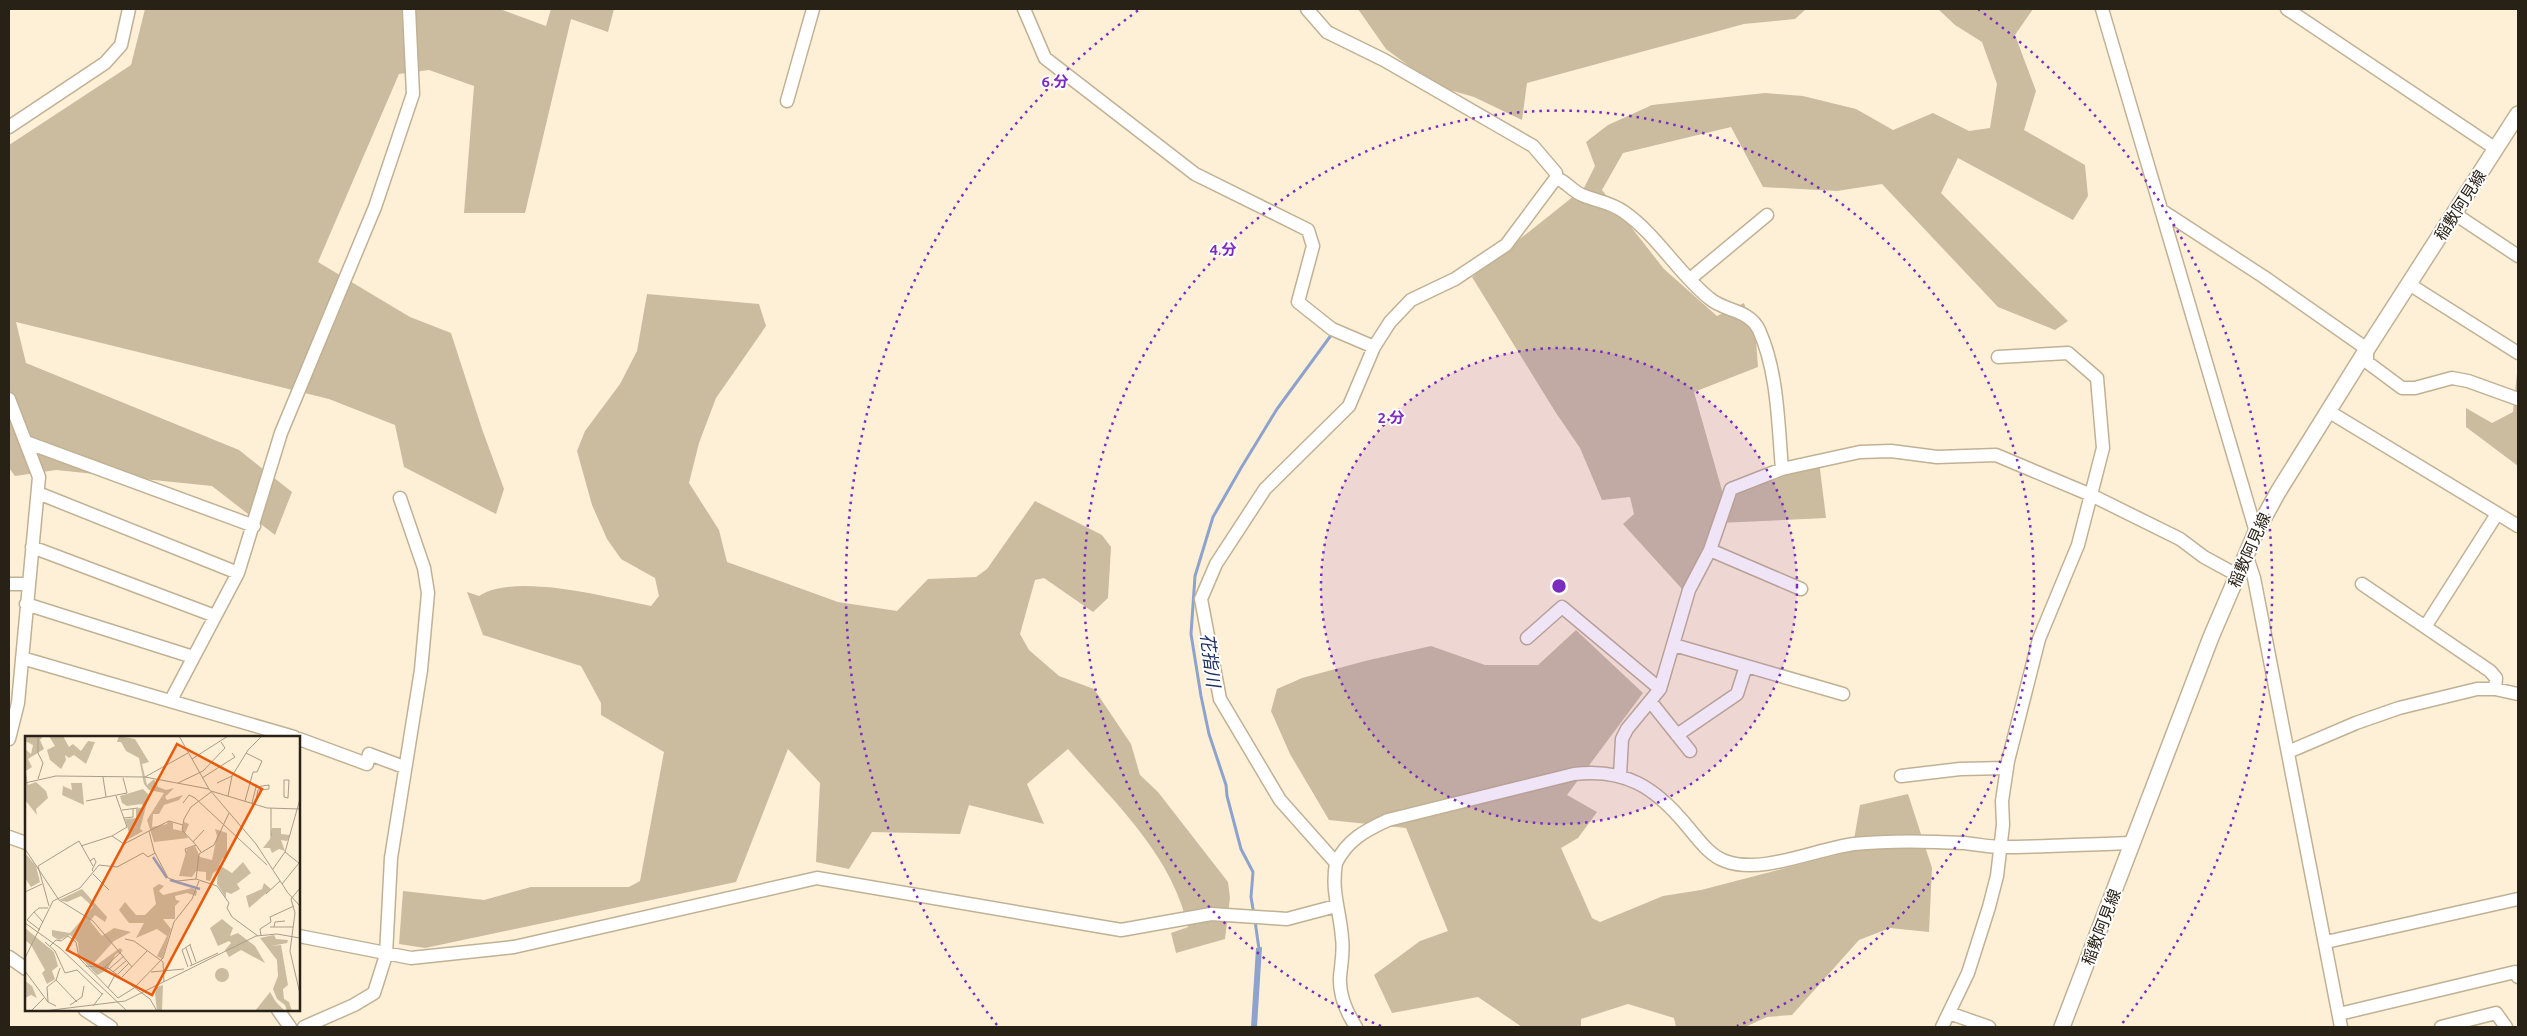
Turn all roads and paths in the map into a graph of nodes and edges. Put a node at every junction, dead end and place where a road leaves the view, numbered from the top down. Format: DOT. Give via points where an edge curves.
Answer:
graph roads {
  1 [pos="129,9"];
  2 [pos="409,9"];
  3 [pos="813,9"];
  4 [pos="1024,9"];
  5 [pos="1306,9"];
  6 [pos="2102,9"];
  7 [pos="2287,9"];
  8 [pos="787,101"];
  9 [pos="2518,114"];
  10 [pos="9,127"];
  11 [pos="2496,149"];
  12 [pos="1556,178"];
  13 [pos="2161,210"];
  14 [pos="2455,214"];
  15 [pos="1767,215"];
  16 [pos="2518,256"];
  17 [pos="1690,279"];
  18 [pos="2409,284"];
  19 [pos="1374,347"];
  20 [pos="2367,349"];
  21 [pos="2518,353"];
  22 [pos="1998,357"];
  23 [pos="9,399"];
  24 [pos="2518,399"];
  25 [pos="2328,411"];
  26 [pos="26,442"];
  27 [pos="1782,468"];
  28 [pos="38,493"];
  29 [pos="2091,495"];
  30 [pos="400,498"];
  31 [pos="2497,514"];
  32 [pos="254,526"];
  33 [pos="2518,526"];
  34 [pos="2256,532"];
  35 [pos="32,547"];
  36 [pos="1710,550"];
  37 [pos="2246,554"];
  38 [pos="238,573"];
  39 [pos="2238,575"];
  40 [pos="9,584"];
  41 [pos="28,584"];
  42 [pos="2362,584"];
  43 [pos="1800,589"];
  44 [pos="26,604"];
  45 [pos="215,616"];
  46 [pos="2425,627"];
  47 [pos="1527,638"];
  48 [pos="1674,645"];
  49 [pos="194,657"];
  50 [pos="22,658"];
  51 [pos="1746,666"];
  52 [pos="1660,689"];
  53 [pos="2495,689"];
  54 [pos="1843,694"];
  55 [pos="2518,694"];
  56 [pos="171,700"];
  57 [pos="1650,701"];
  58 [pos="1677,734"];
  59 [pos="291,736"];
  60 [pos="9,739"];
  61 [pos="300,739"];
  62 [pos="1690,751"];
  63 [pos="2288,752"];
  64 [pos="404,767"];
  65 [pos="2006,768"];
  66 [pos="1620,776"];
  67 [pos="1901,776"];
  68 [pos="9,838"];
  69 [pos="25,843"];
  70 [pos="2134,843"];
  71 [pos="2000,847"];
  72 [pos="1336,863"];
  73 [pos="2518,899"];
  74 [pos="1336,906"];
  75 [pos="300,936"];
  76 [pos="2326,942"];
  77 [pos="386,954"];
  78 [pos="9,957"];
  79 [pos="25,968"];
  80 [pos="2518,978"];
  81 [pos="87,1011"];
  82 [pos="279,1011"];
  83 [pos="1949,1013"];
  84 [pos="2339,1014"];
  85 [pos="110,1027"];
  86 [pos="290,1027"];
  87 [pos="304,1027"];
  88 [pos="1356,1027"];
  89 [pos="1942,1027"];
  90 [pos="1988,1027"];
  91 [pos="2062,1027"];
  92 [pos="2341,1027"];
  93 [pos="2441,1027"];
  94 [pos="2506,1027"];
  1 -- 10 [label="street" via="121,45 105,63"];
  2 -- 32 [label="street" via="413,94 375,207 281,433"];
  3 -- 8 [label="street"];
  4 -- 19 [label="street" via="1045,58 1195,174 1308,230 1313,246 1298,302 1332,328"];
  5 -- 12 [label="street" via="1327,32 1384,60 1533,146"];
  6 -- 13 [label="street"];
  7 -- 11 [label="street"];
  9 -- 11 [label="main road, 稲敷阿見線"];
  11 -- 14 [label="main road, 稲敷阿見線"];
  12 -- 17 [label="street" via="1582,195 1609,203 1624,212"];
  12 -- 19 [label="street" via="1506,245 1455,278 1411,300 1390,322"];
  13 -- 20 [label="street"];
  13 -- 34 [label="street"];
  14 -- 16 [label="street"];
  14 -- 18 [label="main road, 稲敷阿見線"];
  15 -- 17 [label="street"];
  17 -- 27 [label="street" via="1716,304 1744,314 1759,330 1771,376"];
  18 -- 20 [label="main road, 稲敷阿見線"];
  18 -- 21 [label="street"];
  19 -- 72 [label="street" via="1349,406 1265,489 1216,564 1202,599 1220,699 1280,800"];
  20 -- 24 [label="street" via="2367,362 2402,388 2415,388 2452,378"];
  20 -- 25 [label="main road, 稲敷阿見線"];
  22 -- 29 [label="street" via="2068,353 2097,378 2103,448"];
  23 -- 26 [label="street"];
  25 -- 31 [label="street"];
  25 -- 34 [label="main road, 稲敷阿見線"];
  26 -- 28 [label="street" via="39,477"];
  26 -- 32 [label="street"];
  27 -- 29 [label="street" via="1860,452 1996,455"];
  27 -- 36 [label="street" via="1731,489"];
  28 -- 35 [label="street"];
  28 -- 38 [label="street"];
  29 -- 39 [label="street" via="2180,540"];
  29 -- 65 [label="street" via="2078,545 2039,638"];
  30 -- 64 [label="street" via="424,568 428,593 421,670"];
  31 -- 33 [label="street"];
  31 -- 46 [label="street"];
  32 -- 38 [label="street"];
  34 -- 37 [label="main road, 稲敷阿見線"];
  35 -- 41 [label="street"];
  35 -- 45 [label="street"];
  36 -- 43 [label="street"];
  36 -- 48 [label="street" via="1689,590"];
  37 -- 39 [label="main road, 稲敷阿見線"];
  37 -- 63 [label="street"];
  38 -- 45 [label="street"];
  39 -- 70 [label="main road, 稲敷阿見線"];
  40 -- 41 [label="street"];
  41 -- 44 [label="street"];
  42 -- 46 [label="street"];
  44 -- 49 [label="street"];
  44 -- 50 [label="street"];
  45 -- 49 [label="street"];
  46 -- 53 [label="street" via="2490,671 2496,678"];
  47 -- 52 [label="street" via="1562,607"];
  48 -- 51 [label="street"];
  48 -- 52 [label="street"];
  49 -- 56 [label="street"];
  50 -- 56 [label="street"];
  50 -- 60 [label="street" via="18,703"];
  51 -- 54 [label="street"];
  51 -- 58 [label="street" via="1737,694"];
  52 -- 57 [label="street"];
  53 -- 55 [label="street"];
  53 -- 63 [label="street" via="2477,689 2399,708"];
  56 -- 59 [label="street"];
  57 -- 58 [label="street"];
  57 -- 66 [label="street" via="1622,739"];
  58 -- 62 [label="street"];
  61 -- 64 [label="street" via="367,764 369,754"];
  63 -- 76 [label="street"];
  64 -- 77 [label="street" via="391,858"];
  65 -- 67 [label="street"];
  65 -- 71 [label="street"];
  66 -- 71 [label="street" via="1648,788 1666,802 1711,853 1725,861 1752,867 1822,850 1880,842 1928,841"];
  66 -- 72 [label="street" via="1590,772 1574,774 1388,820 1351,842"];
  68 -- 69 [label="street"];
  70 -- 71 [label="street"];
  70 -- 91 [label="main road, 稲敷阿見線"];
  71 -- 83 [label="street" via="1989,907 1968,973"];
  72 -- 74 [label="street" via="1333,885"];
  73 -- 76 [label="street"];
  74 -- 77 [label="street" via="1287,918 1211,914 1121,930 817,878 514,947 411,958"];
  74 -- 88 [label="street" via="1342,937 1340,978 1347,1012"];
  75 -- 77 [label="street"];
  76 -- 84 [label="street"];
  77 -- 87 [label="street" via="374,993"];
  78 -- 79 [label="street"];
  80 -- 84 [label="street" via="2515,972"];
  81 -- 85 [label="street"];
  82 -- 86 [label="street"];
  83 -- 89 [label="street"];
  83 -- 90 [label="street"];
  84 -- 92 [label="street"];
  93 -- 94 [label="street" via="2496,1013"];
}
